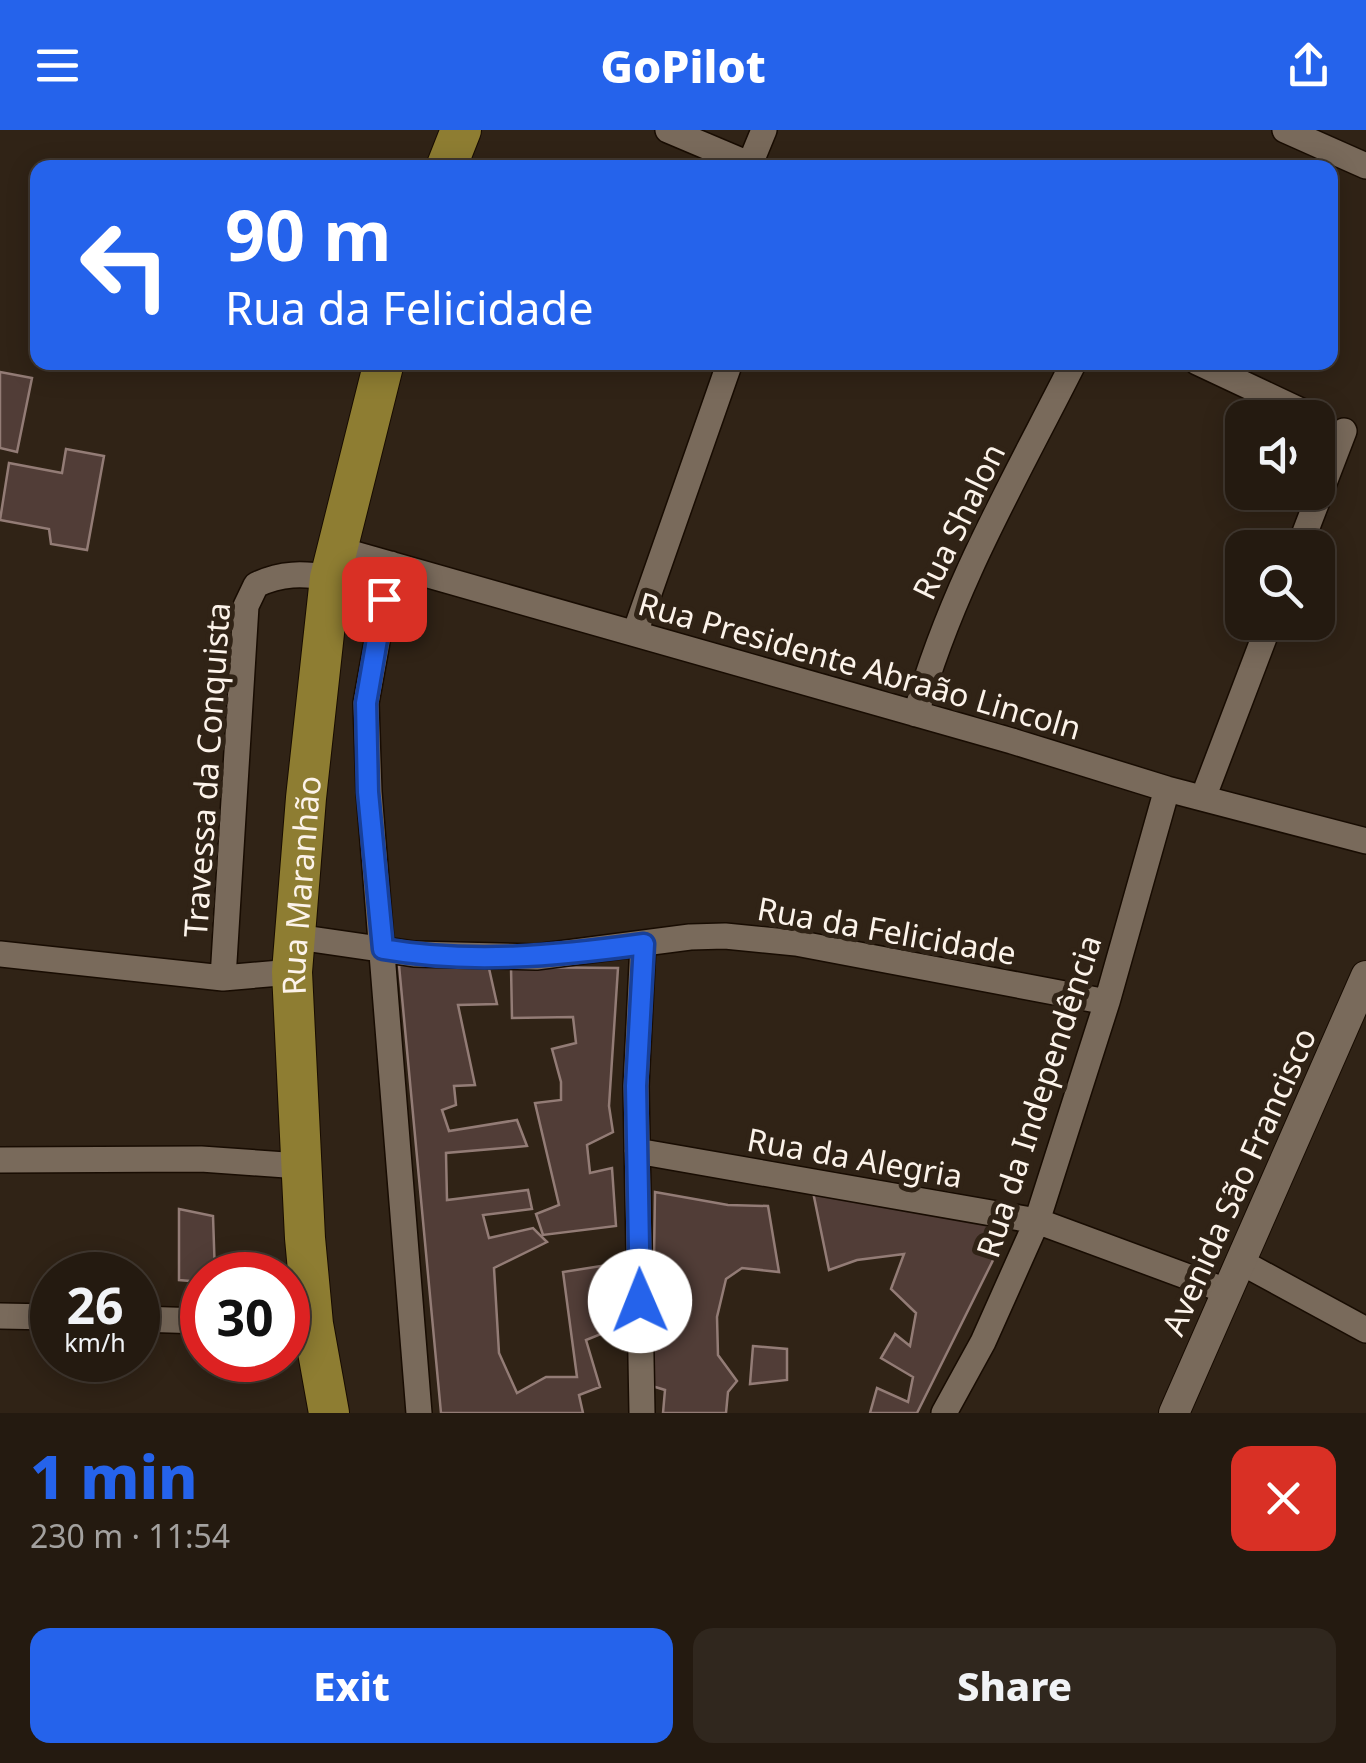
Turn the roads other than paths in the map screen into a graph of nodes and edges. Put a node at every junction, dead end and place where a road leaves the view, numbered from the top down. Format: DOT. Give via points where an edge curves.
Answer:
graph roads {
  1 [pos="460,130"];
  2 [pos="668,130"];
  3 [pos="764,130"];
  4 [pos="1285,130"];
  5 [pos="449,160"];
  6 [pos="740,160"];
  7 [pos="756,160"];
  8 [pos="1366,166"];
  9 [pos="382,370"];
  10 [pos="727,370"];
  11 [pos="1070,370"];
  12 [pos="1214,370"];
  13 [pos="1278,400"];
  14 [pos="1355,435"];
  15 [pos="1307,530"];
  16 [pos="334,564"];
  17 [pos="391,564"];
  18 [pos="635,633"];
  19 [pos="1263,640"];
  20 [pos="916,714"];
  21 [pos="1167,790"];
  22 [pos="1203,798"];
  23 [pos="1366,841"];
  24 [pos="644,944"];
  25 [pos="383,949"];
  26 [pos="0,954"];
  27 [pos="294,954"];
  28 [pos="1366,976"];
  29 [pos="223,978"];
  30 [pos="1107,1002"];
  31 [pos="638,1152"];
  32 [pos="0,1160"];
  33 [pos="300,1166"];
  34 [pos="1037,1222"];
  35 [pos="300,1252"];
  36 [pos="1241,1262"];
  37 [pos="1228,1292"];
  38 [pos="0,1316"];
  39 [pos="30,1317"];
  40 [pos="1366,1330"];
  41 [pos="310,1355"];
  42 [pos="328,1413"];
  43 [pos="419,1413"];
  44 [pos="642,1413"];
  45 [pos="944,1413"];
  46 [pos="1174,1413"];
  1 -- 5 [label="highway"];
  2 -- 6 [label="street"];
  3 -- 7 [label="street"];
  4 -- 8 [label="street"];
  9 -- 16 [label="highway, Rua Maranhão"];
  10 -- 18 [label="street"];
  11 -- 20 [label="street, Rua Shalon" via="960,586"];
  12 -- 13 [label="street"];
  14 -- 15 [label="street"];
  16 -- 17 [label="street, Rua Presidente Abraão Lincoln"];
  16 -- 27 [label="highway, Rua Maranhão"];
  16 -- 29 [label="street, Travessa da Conquista" via="269,578 256,585 246,606"];
  17 -- 18 [label="street, Rua Presidente Abraão Lincoln"];
  17 -- 25 [label="street" via="366,703"];
  18 -- 20 [label="street, Rua Presidente Abraão Lincoln"];
  19 -- 22 [label="street"];
  20 -- 21 [label="street, Rua Presidente Abraão Lincoln"];
  21 -- 22 [label="street, Rua Presidente Abraão Lincoln"];
  21 -- 30 [label="street, Rua da Independência"];
  22 -- 23 [label="street, Rua Presidente Abraão Lincoln"];
  24 -- 25 [label="street, Rua da Felicidade" via="536,956"];
  24 -- 30 [label="street, Rua da Felicidade" via="725,936 796,943"];
  24 -- 31 [label="street"];
  25 -- 27 [label="street, Rua da Felicidade"];
  25 -- 43 [label="street"];
  26 -- 29 [label="street, Rua da Felicidade"];
  27 -- 29 [label="street, Rua da Felicidade"];
  27 -- 33 [label="highway, Rua Maranhão"];
  28 -- 36 [label="street, Avenida São Francisco"];
  30 -- 34 [label="street, Rua da Independência"];
  31 -- 34 [label="street, Rua da Alegria"];
  31 -- 44 [label="street"];
  32 -- 33 [label="street"];
  33 -- 35 [label="highway, Rua Maranhão"];
  34 -- 37 [label="street, Rua da Alegria"];
  34 -- 45 [label="street, Rua da Independência"];
  36 -- 37 [label="street, Avenida São Francisco"];
  36 -- 40 [label="street"];
  37 -- 46 [label="street, Avenida São Francisco"];
  38 -- 39 [label="street"];
  41 -- 42 [label="highway, Rua Maranhão"];
}
